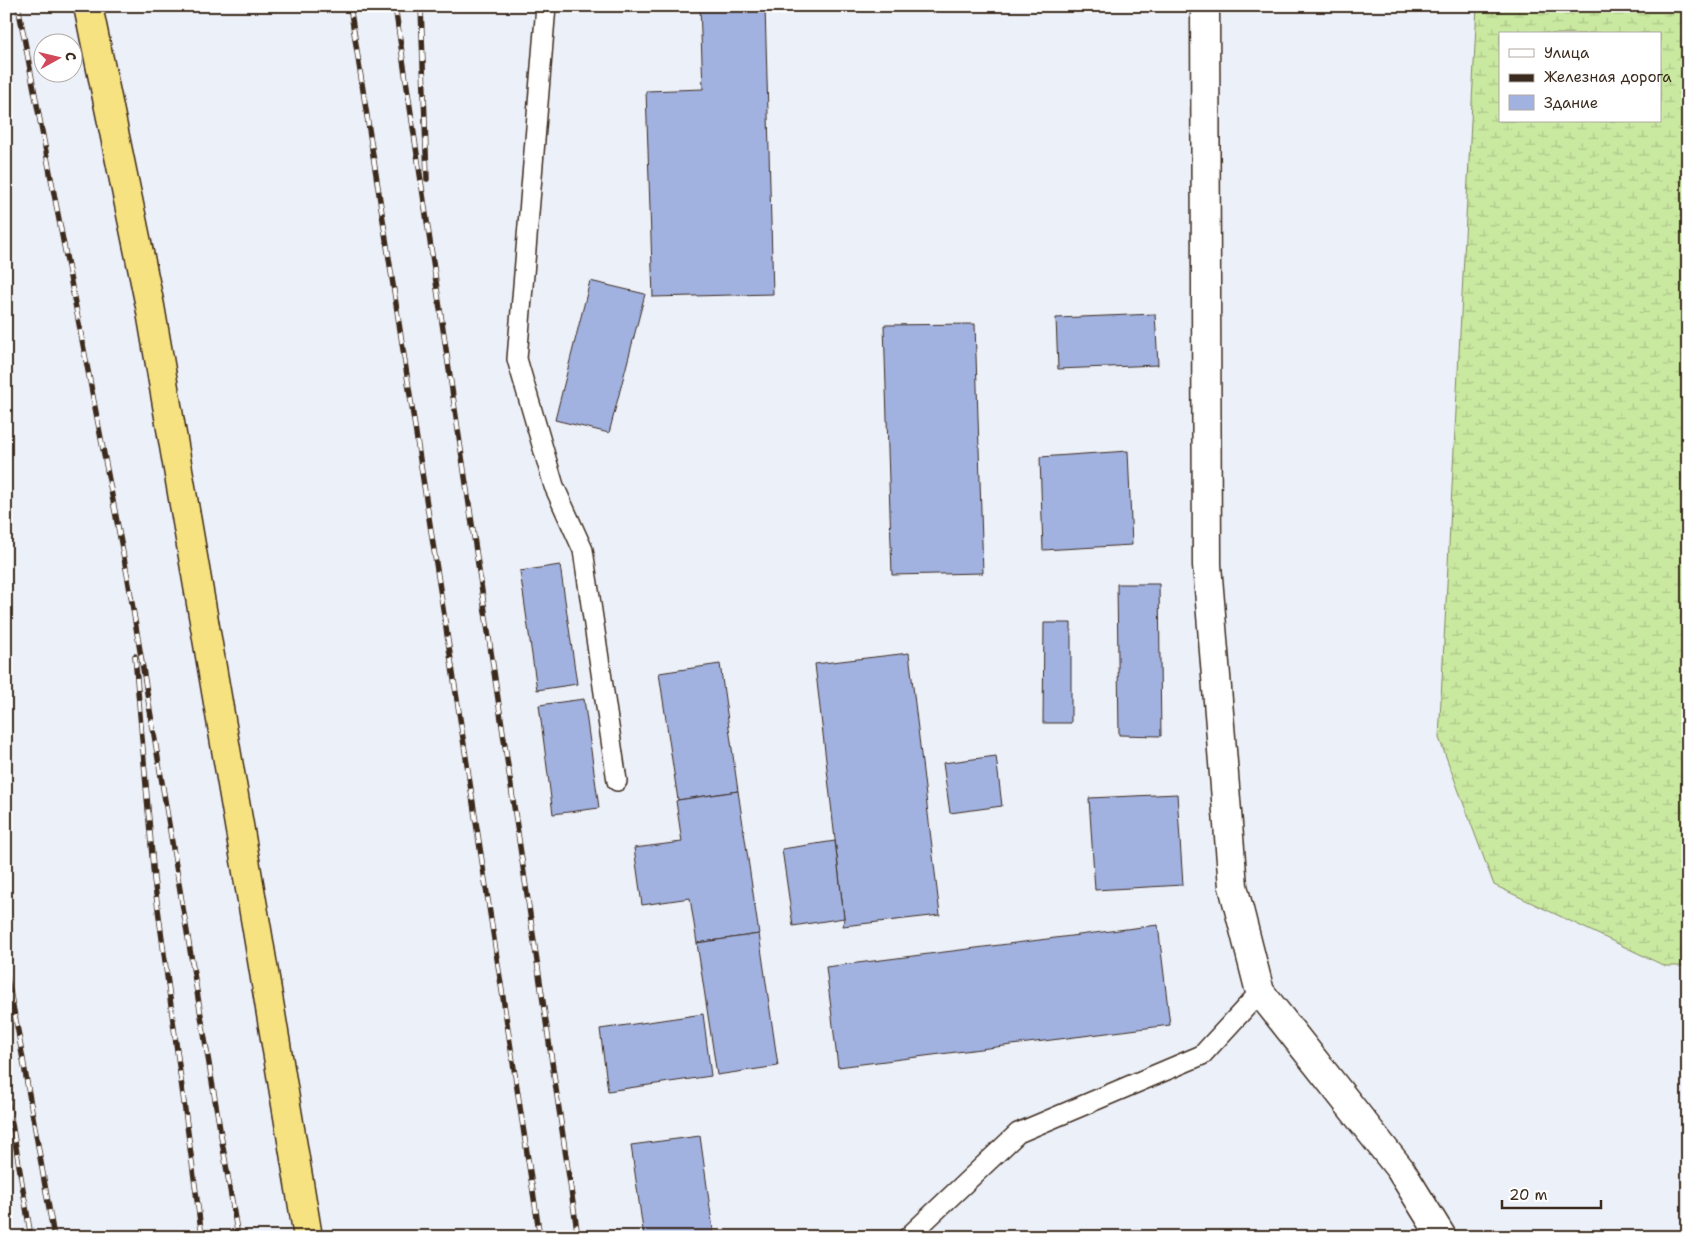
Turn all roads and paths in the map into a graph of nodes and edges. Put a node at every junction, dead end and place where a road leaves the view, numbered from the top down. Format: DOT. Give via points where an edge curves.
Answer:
graph roads {
  1 [pos="88,6"];
  2 [pos="546,6"];
  3 [pos="1206,6"];
  4 [pos="617,781"];
  5 [pos="1260,992"];
  6 [pos="308,1237"];
  7 [pos="908,1237"];
  8 [pos="1442,1237"];
  1 -- 6 [label="highway" via="150,306"];
  2 -- 4 [label="lane" via="517,359 554,486 583,550"];
  3 -- 5 [label="street" via="1207,565 1233,886"];
  5 -- 7 [label="lane" via="1202,1055 1018,1132"];
  5 -- 8 [label="street" via="1400,1169"];
}
